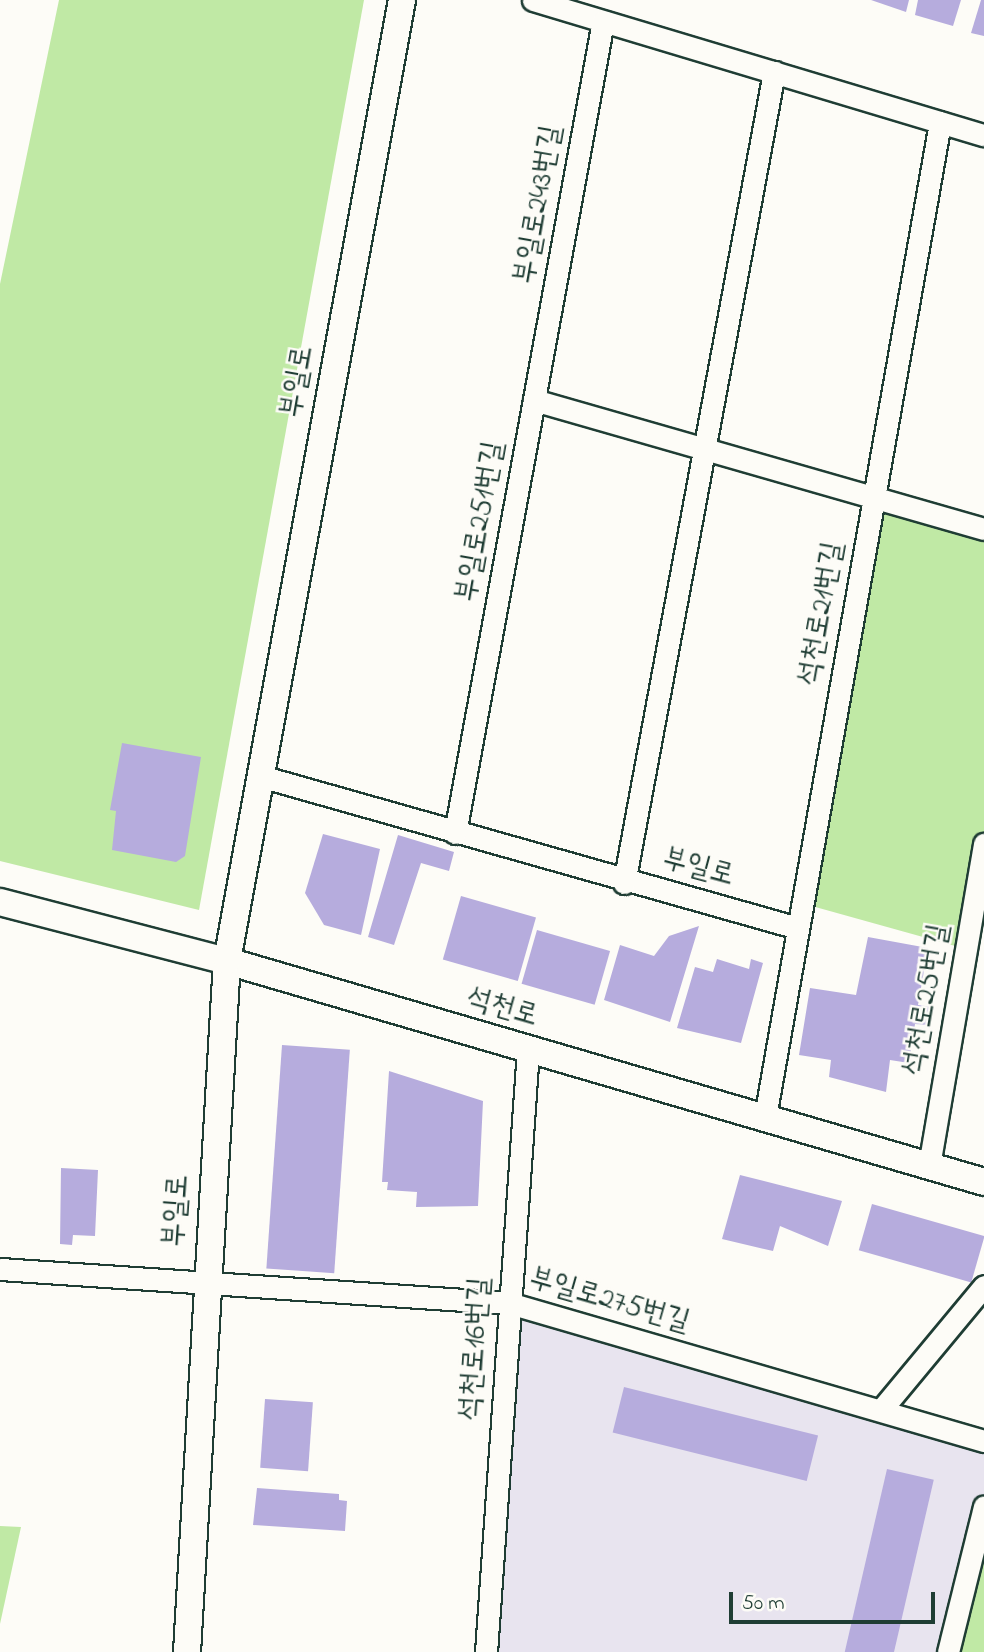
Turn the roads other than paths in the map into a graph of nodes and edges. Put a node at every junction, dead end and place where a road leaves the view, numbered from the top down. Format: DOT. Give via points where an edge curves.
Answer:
graph roads {
  1 [pos="402,0"];
  2 [pos="533,0"];
  3 [pos="603,21"];
  4 [pos="774,72"];
  5 [pos="940,122"];
  6 [pos="984,135"];
  7 [pos="534,400"];
  8 [pos="708,447"];
  9 [pos="873,496"];
  10 [pos="984,529"];
  11 [pos="260,776"];
  12 [pos="455,833"];
  13 [pos="984,844"];
  14 [pos="624,883"];
  15 [pos="0,902"];
  16 [pos="798,928"];
  17 [pos="227,961"];
  18 [pos="528,1050"];
  19 [pos="765,1117"];
  20 [pos="929,1166"];
  21 [pos="984,1182"];
  22 [pos="0,1269"];
  23 [pos="206,1282"];
  24 [pos="984,1286"];
  25 [pos="509,1303"];
  26 [pos="881,1410"];
  27 [pos="984,1441"];
  28 [pos="984,1506"];
  29 [pos="187,1652"];
  30 [pos="486,1652"];
  31 [pos="948,1652"];
  1 -- 11 [label="street, 부일로"];
  2 -- 3 [label="street"];
  3 -- 4 [label="street"];
  3 -- 7 [label="street, 부일로243번길"];
  4 -- 5 [label="street"];
  4 -- 8 [label="street"];
  5 -- 6 [label="street"];
  5 -- 9 [label="street, 석천로21번길"];
  7 -- 8 [label="street"];
  7 -- 12 [label="street, 부일로251번길"];
  8 -- 9 [label="street"];
  8 -- 14 [label="street"];
  9 -- 10 [label="street"];
  9 -- 16 [label="street, 석천로21번길"];
  11 -- 12 [label="street, 부일로"];
  11 -- 17 [label="street, 부일로"];
  12 -- 14 [label="street, 부일로"];
  13 -- 20 [label="street, 석천로25번길"];
  14 -- 16 [label="street, 부일로"];
  15 -- 17 [label="street, 석천로"];
  16 -- 19 [label="street, 석천로21번길"];
  17 -- 18 [label="street, 석천로"];
  17 -- 23 [label="street, 부일로"];
  18 -- 19 [label="street, 석천로"];
  18 -- 25 [label="street, 석천로16번길"];
  19 -- 20 [label="street, 석천로"];
  20 -- 21 [label="street, 석천로"];
  22 -- 23 [label="street, 부일로275번길"];
  23 -- 25 [label="street, 부일로275번길"];
  23 -- 29 [label="street, 부일로"];
  24 -- 26 [label="street"];
  25 -- 26 [label="street, 부일로275번길"];
  25 -- 30 [label="street, 석천로16번길"];
  26 -- 27 [label="street, 부일로275번길"];
  28 -- 31 [label="street"];
}
